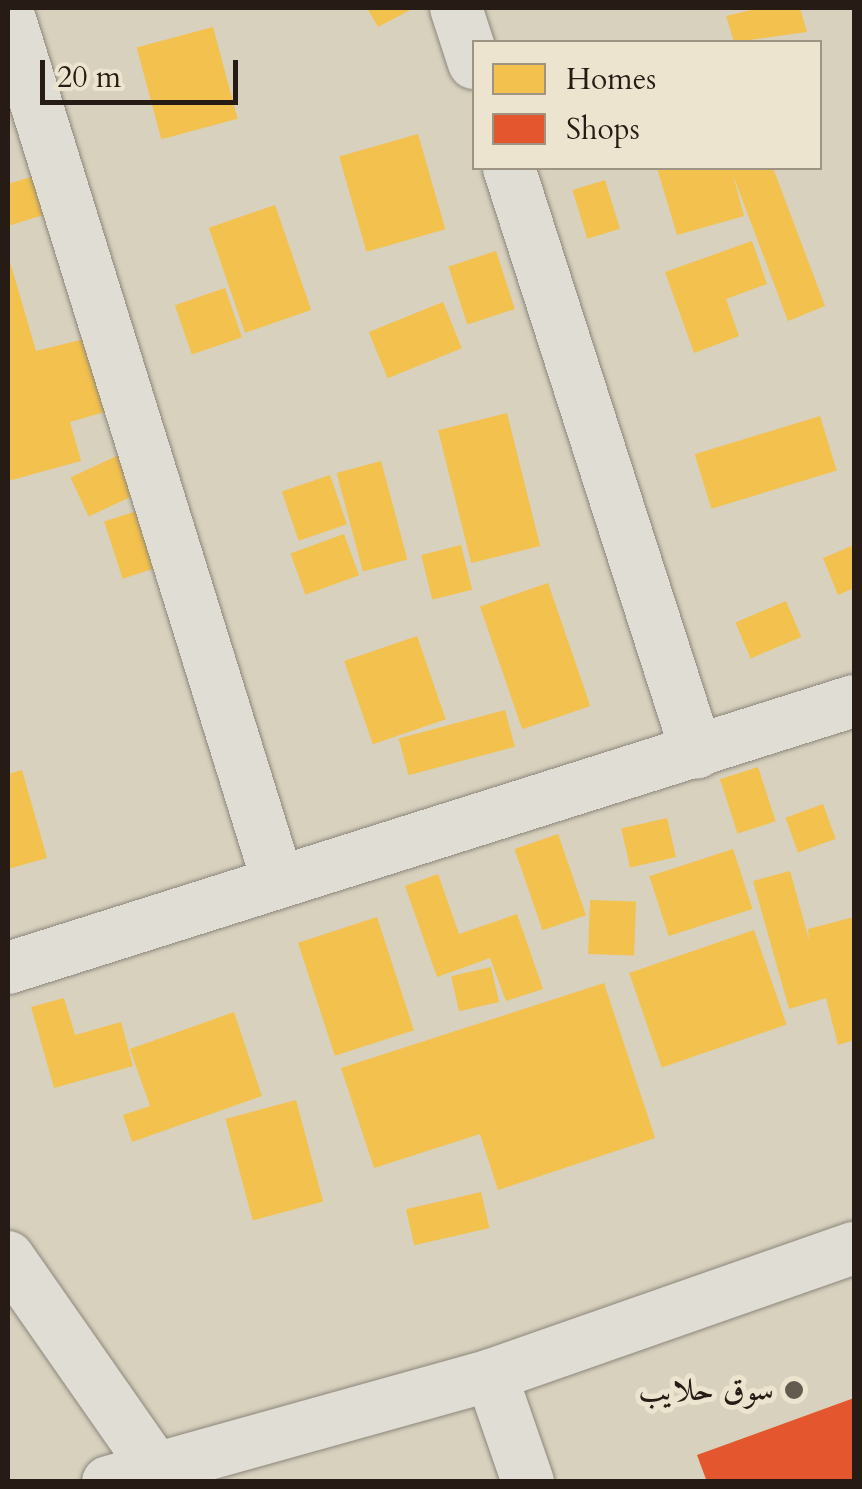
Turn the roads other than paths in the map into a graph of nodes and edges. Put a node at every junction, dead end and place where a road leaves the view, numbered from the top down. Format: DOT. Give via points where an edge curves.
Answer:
graph roads {
  1 [pos="456,8"];
  2 [pos="8,13"];
  3 [pos="472,57"];
  4 [pos="28,143"];
  5 [pos="510,170"];
  6 [pos="854,701"];
  7 [pos="696,753"];
  8 [pos="278,882"];
  9 [pos="8,968"];
  10 [pos="854,1248"];
  11 [pos="8,1258"];
  12 [pos="491,1375"];
  13 [pos="131,1474"];
  14 [pos="528,1482"];
  1 -- 3 [label="street"];
  2 -- 4 [label="street"];
  4 -- 8 [label="street"];
  5 -- 7 [label="street"];
  6 -- 7 [label="street"];
  7 -- 8 [label="street"];
  8 -- 9 [label="street"];
  10 -- 12 [label="street"];
  11 -- 13 [label="street"];
  12 -- 13 [label="street"];
  12 -- 14 [label="street"];
}
